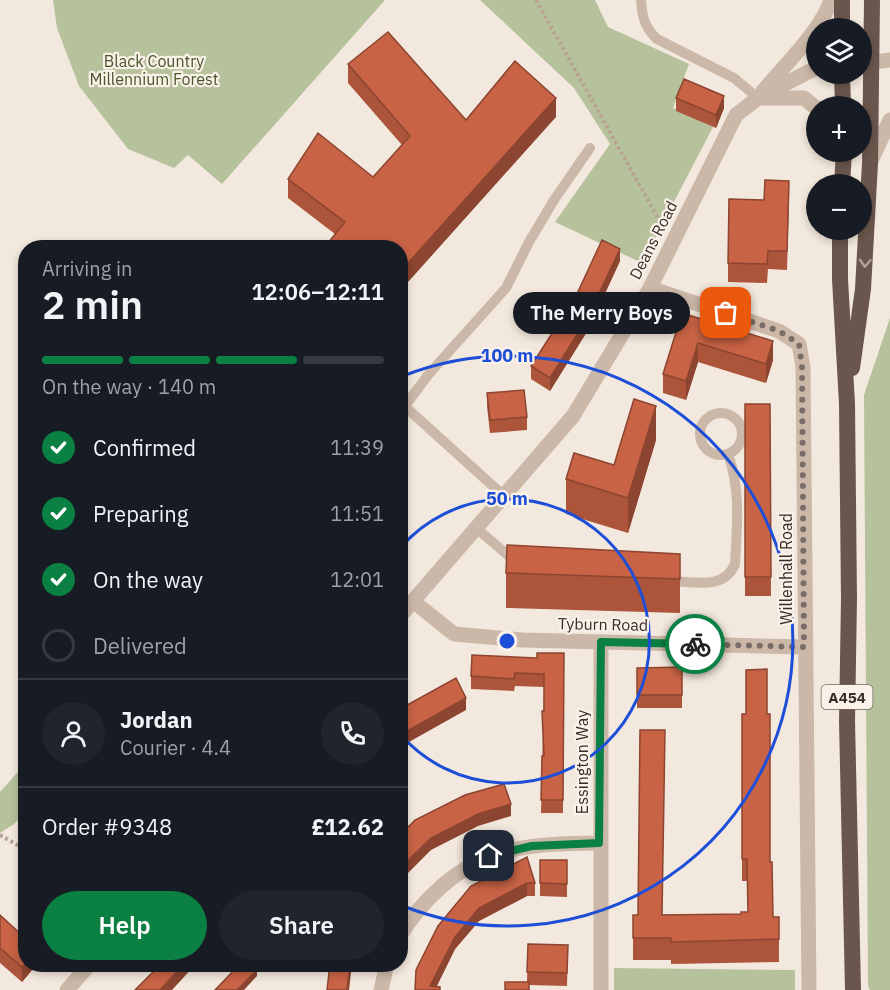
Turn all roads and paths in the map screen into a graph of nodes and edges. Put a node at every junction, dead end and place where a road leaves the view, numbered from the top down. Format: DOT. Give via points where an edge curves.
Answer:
graph roads {
  1 [pos="536,0"];
  2 [pos="641,0"];
  3 [pos="831,0"];
  4 [pos="842,0"];
  5 [pos="872,0"];
  6 [pos="842,18"];
  7 [pos="870,18"];
  8 [pos="890,60"];
  9 [pos="872,63"];
  10 [pos="872,65"];
  11 [pos="890,69"];
  12 [pos="806,72"];
  13 [pos="866,84"];
  14 [pos="758,98"];
  15 [pos="806,100"];
  16 [pos="890,120"];
  17 [pos="590,148"];
  18 [pos="870,163"];
  19 [pos="840,240"];
  20 [pos="672,243"];
  21 [pos="650,288"];
  22 [pos="408,398"];
  23 [pos="847,404"];
  24 [pos="408,409"];
  25 [pos="728,454"];
  26 [pos="504,496"];
  27 [pos="476,528"];
  28 [pos="526,569"];
  29 [pos="655,581"];
  30 [pos="413,601"];
  31 [pos="408,607"];
  32 [pos="601,642"];
  33 [pos="804,647"];
  34 [pos="0,835"];
  35 [pos="599,843"];
  36 [pos="18,845"];
  37 [pos="408,924"];
  38 [pos="83,972"];
  39 [pos="385,972"];
  40 [pos="67,990"];
  41 [pos="381,990"];
  42 [pos="601,990"];
  43 [pos="809,990"];
  44 [pos="853,990"];
  1 -- 20 [label="path"];
  2 -- 14 [label="lane" via="643,19 657,39 734,78"];
  3 -- 14 [label="street" via="815,28"];
  4 -- 6 [label="highway"];
  5 -- 7 [label="highway, A454"];
  8 -- 9 [label="street"];
  10 -- 11 [label="street"];
  12 -- 14 [label="street, Deans Road"];
  13 -- 18 [label="highway, A454"];
  14 -- 15 [label="street"];
  14 -- 20 [label="street, Deans Road" via="736,115"];
  16 -- 18 [label="street"];
  17 -- 22 [label="lane" via="554,200 506,288"];
  18 -- 23 [label="highway, A454, one-way" via="863,290"];
  19 -- 23 [label="highway, A454"];
  20 -- 21 [label="street, Deans Road"];
  21 -- 26 [label="street, Deans Road" via="573,416"];
  21 -- 33 [label="street, Willenhall Road" via="779,331 799,344"];
  23 -- 44 [label="highway, A454" via="847,721"];
  24 -- 26 [label="lane"];
  25 -- 29 [label="lane" via="736,496 732,573 719,582"];
  26 -- 27 [label="street, Deans Road"];
  27 -- 28 [label="lane"];
  27 -- 30 [label="street, Deans Road"];
  30 -- 31 [label="street, Deans Road"];
  30 -- 32 [label="street, Tyburn Road" via="454,634"];
  32 -- 33 [label="street, Tyburn Road"];
  32 -- 35 [label="street, Essington Way"];
  33 -- 43 [label="street, Willenhall Road"];
  34 -- 36 [label="path"];
  35 -- 37 [label="street" via="558,843 510,850 470,864 432,895"];
  35 -- 42 [label="street, Essington Way"];
  38 -- 40 [label="street"];
  39 -- 41 [label="street"];
}
